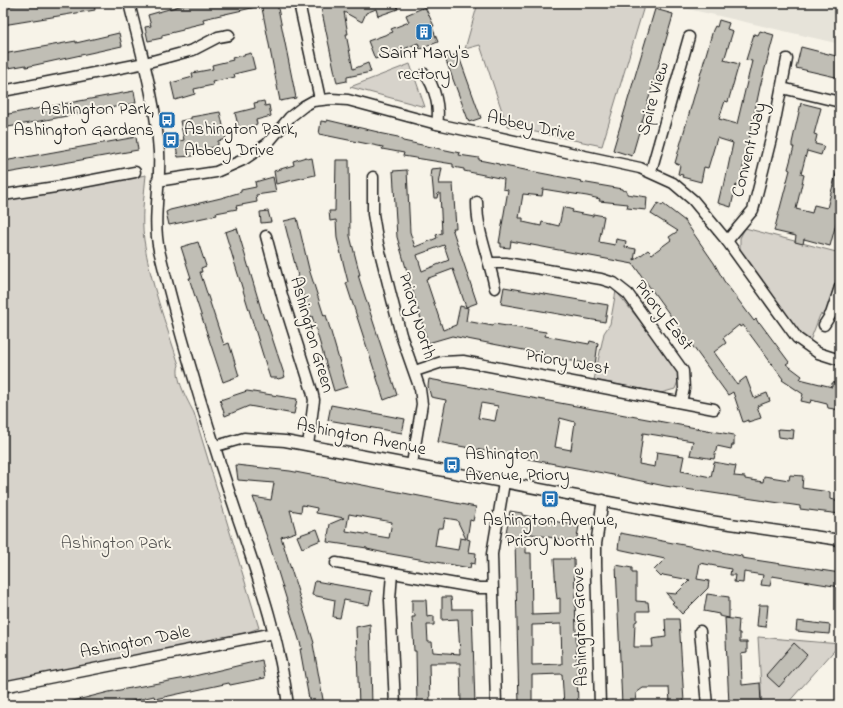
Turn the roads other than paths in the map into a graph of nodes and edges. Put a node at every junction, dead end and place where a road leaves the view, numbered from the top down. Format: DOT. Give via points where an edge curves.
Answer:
graph roads {
  1 [pos="129,3"];
  2 [pos="299,3"];
  3 [pos="228,35"];
  4 [pos="689,37"];
  5 [pos="787,59"];
  6 [pos="145,63"];
  7 [pos="425,74"];
  8 [pos="782,88"];
  9 [pos="3,91"];
  10 [pos="320,99"];
  11 [pos="840,102"];
  12 [pos="437,124"];
  13 [pos="650,171"];
  14 [pos="135,172"];
  15 [pos="373,177"];
  16 [pos="157,181"];
  17 [pos="3,195"];
  18 [pos="477,202"];
  19 [pos="266,236"];
  20 [pos="727,240"];
  21 [pos="490,263"];
  22 [pos="840,287"];
  23 [pos="495,288"];
  24 [pos="824,325"];
  25 [pos="840,360"];
  26 [pos="415,371"];
  27 [pos="681,402"];
  28 [pos="714,409"];
  29 [pos="308,445"];
  30 [pos="216,446"];
  31 [pos="412,464"];
  32 [pos="504,483"];
  33 [pos="603,500"];
  34 [pos="840,540"];
  35 [pos="336,563"];
  36 [pos="392,573"];
  37 [pos="492,588"];
  38 [pos="700,631"];
  39 [pos="274,633"];
  40 [pos="3,687"];
  41 [pos="288,705"];
  42 [pos="395,705"];
  43 [pos="496,705"];
  44 [pos="600,705"];
  45 [pos="706,705"];
  1 -- 6 [label="street"];
  2 -- 10 [label="street"];
  3 -- 6 [label="street" via="192,50"];
  4 -- 13 [label="street, Spire View"];
  5 -- 8 [label="street, Convent Way"];
  6 -- 9 [label="street"];
  6 -- 16 [label="street" via="156,122 159,154"];
  7 -- 12 [label="street" via="438,106"];
  8 -- 11 [label="street"];
  8 -- 20 [label="street, Convent Way" via="753,210"];
  10 -- 12 [label="street, Abbey Drive" via="348,100"];
  10 -- 16 [label="street, Abbey Drive" via="304,106 290,117 267,144 243,160 216,172"];
  12 -- 13 [label="street, Abbey Drive"];
  13 -- 20 [label="street, Abbey Drive" via="685,191"];
  14 -- 17 [label="street"];
  15 -- 26 [label="street, Priory North" via="373,214 378,244 401,335"];
  16 -- 30 [label="street" via="156,218 159,249 179,329"];
  18 -- 21 [label="street" via="480,236"];
  19 -- 29 [label="street, Ashington Green" via="313,396"];
  20 -- 25 [label="street, Abbey Drive" via="797,338 818,353"];
  21 -- 23 [label="street"];
  21 -- 27 [label="street, Priory East" via="506,263 601,279 619,286 628,294 683,371 684,389"];
  22 -- 24 [label="street" via="831,314"];
  26 -- 27 [label="street, Priory West" via="442,362 463,361"];
  26 -- 31 [label="street, Priory North" via="422,404"];
  27 -- 28 [label="street, Priory West"];
  29 -- 30 [label="street, Ashington Avenue" via="244,438"];
  29 -- 31 [label="street, Ashington Avenue"];
  30 -- 39 [label="street"];
  31 -- 32 [label="street, Ashington Avenue"];
  32 -- 33 [label="street, Ashington Avenue"];
  32 -- 37 [label="street" via="493,537"];
  33 -- 34 [label="street, Ashington Avenue" via="737,525"];
  33 -- 44 [label="street, Ashington Grove" via="596,544"];
  35 -- 36 [label="street"];
  36 -- 37 [label="street"];
  36 -- 42 [label="street" via="390,600"];
  37 -- 43 [label="street"];
  38 -- 45 [label="street"];
  39 -- 40 [label="street, Ashington Dale"];
  39 -- 41 [label="street"];
}
